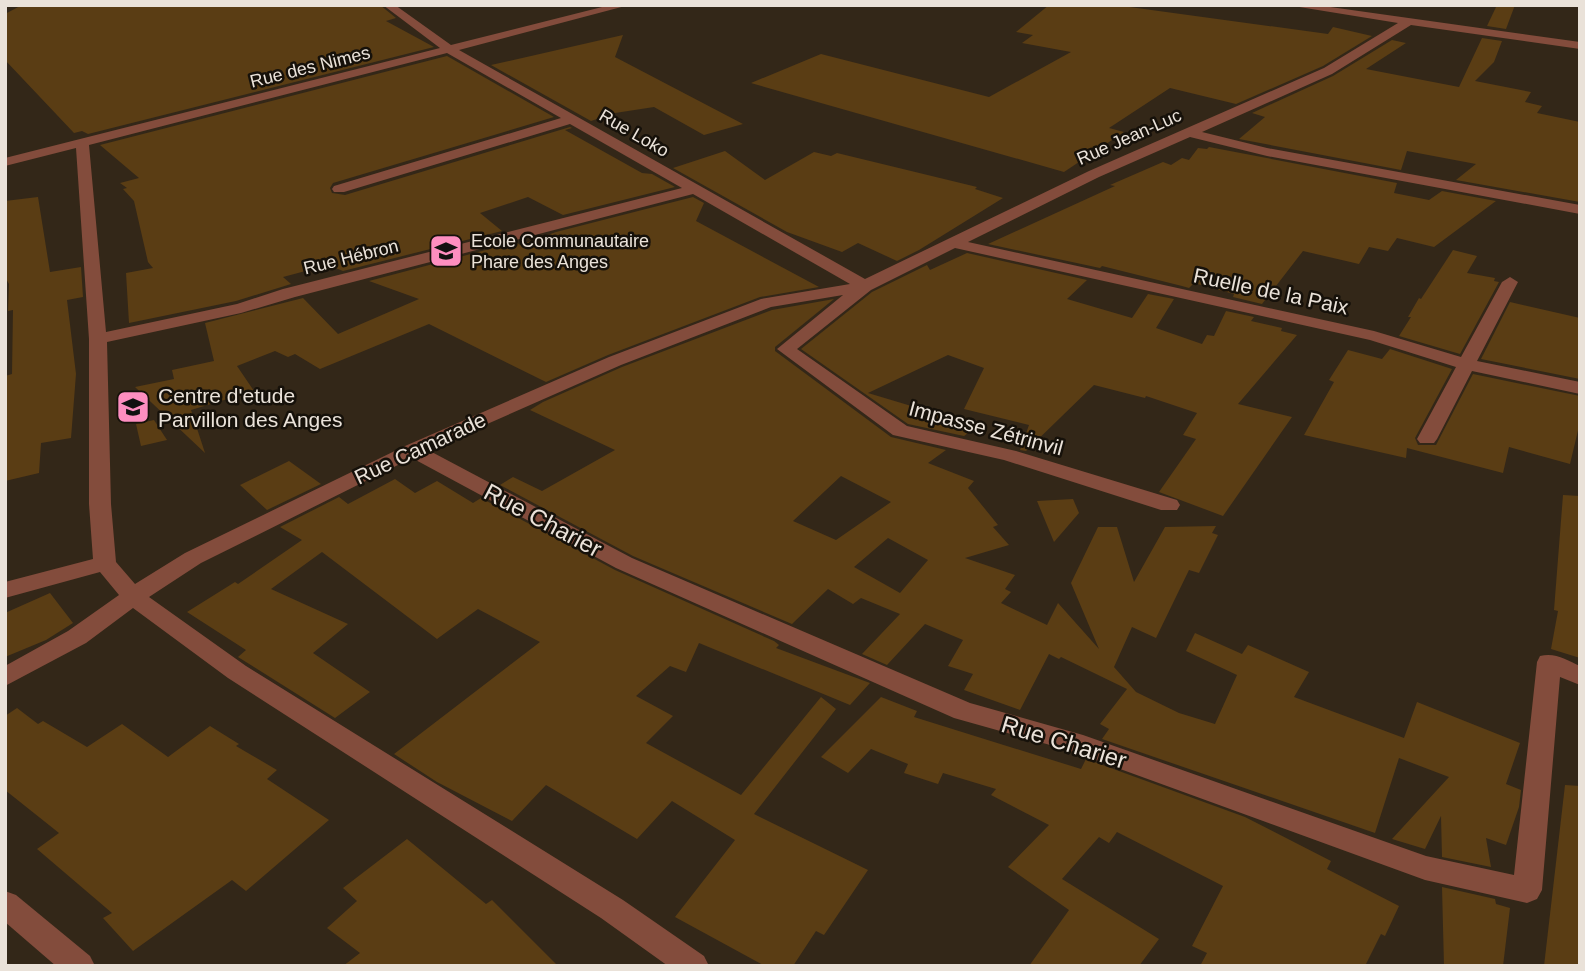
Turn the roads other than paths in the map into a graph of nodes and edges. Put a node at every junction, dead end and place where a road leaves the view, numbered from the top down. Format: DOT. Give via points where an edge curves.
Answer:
graph roads {
  1 [pos="388,5"];
  2 [pos="624,5"];
  3 [pos="1292,5"];
  4 [pos="1408,22"];
  5 [pos="1580,46"];
  6 [pos="450,50"];
  7 [pos="572,119"];
  8 [pos="1187,132"];
  9 [pos="82,142"];
  10 [pos="5,162"];
  11 [pos="339,190"];
  12 [pos="695,190"];
  13 [pos="1580,210"];
  14 [pos="952,243"];
  15 [pos="1510,282"];
  16 [pos="865,286"];
  17 [pos="98,339"];
  18 [pos="1465,364"];
  19 [pos="1580,388"];
  20 [pos="1427,439"];
  21 [pos="412,450"];
  22 [pos="1170,505"];
  23 [pos="105,563"];
  24 [pos="5,590"];
  25 [pos="133,597"];
  26 [pos="1580,676"];
  27 [pos="5,677"];
  28 [pos="5,904"];
  29 [pos="79,966"];
  30 [pos="693,966"];
  1 -- 6 [label="street, Rue Loko"];
  2 -- 6 [label="street, Rue des Nimes"];
  3 -- 4 [label="street"];
  4 -- 5 [label="street"];
  4 -- 8 [label="street, Rue Jean-Luc" via="1328,71"];
  6 -- 7 [label="street, Rue Loko"];
  6 -- 9 [label="street, Rue des Nimes"];
  7 -- 11 [label="street"];
  7 -- 12 [label="street, Rue Loko"];
  8 -- 13 [label="street" via="1267,152"];
  8 -- 14 [label="street, Rue Jean-Luc"];
  9 -- 10 [label="street, Rue des Nimes"];
  9 -- 17 [label="street"];
  12 -- 16 [label="street, Rue Loko"];
  12 -- 17 [label="street, Rue Hébron" via="241,308"];
  14 -- 16 [label="street, Rue Jean-Luc"];
  14 -- 18 [label="street, Ruelle de la Paix" via="1374,336"];
  15 -- 18 [label="street"];
  16 -- 21 [label="street, Rue Camarade" via="767,303 615,361"];
  16 -- 22 [label="street, Impasse Zétrinvil" via="786,349 900,431 1009,455"];
  17 -- 23 [label="street"];
  18 -- 19 [label="street, Ruelle de la Paix"];
  18 -- 20 [label="street"];
  21 -- 25 [label="street, Rue Camarade" via="193,558"];
  21 -- 26 [label="street, Rue Charier" via="625,563 963,711 1074,742 1425,868 1527,890 1549,662"];
  23 -- 24 [label="street"];
  23 -- 25 [label="street"];
  25 -- 27 [label="street, Rue Camarade" via="77,637"];
  25 -- 30 [label="street" via="237,672 612,909"];
  28 -- 29 [label="street"];
}
